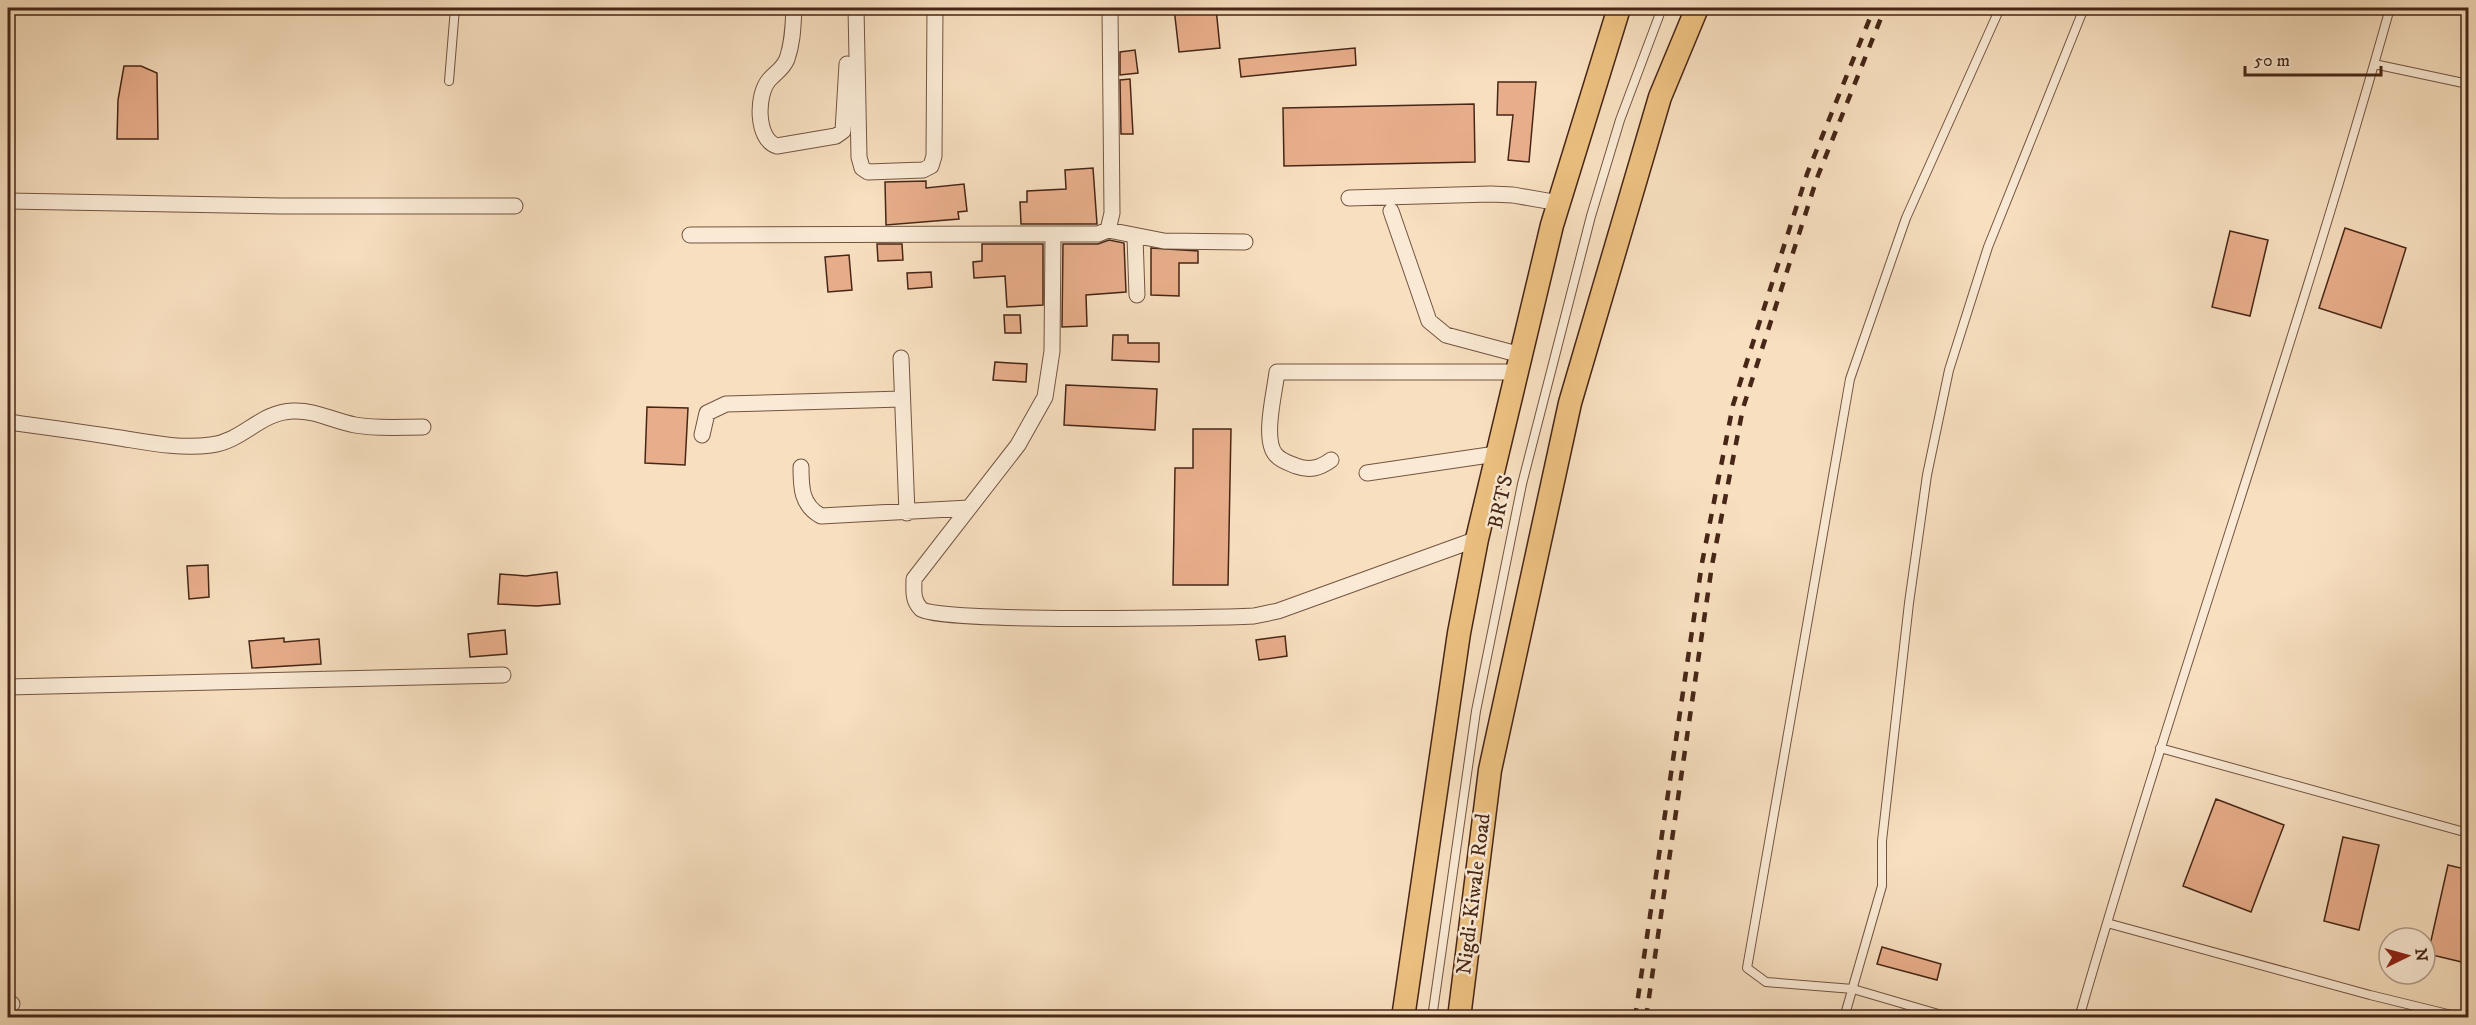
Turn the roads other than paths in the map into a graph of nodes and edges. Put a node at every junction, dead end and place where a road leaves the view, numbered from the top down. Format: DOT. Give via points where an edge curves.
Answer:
graph roads {
  1 [pos="455,8"];
  2 [pos="794,8"];
  3 [pos="849,8"];
  4 [pos="856,8"];
  5 [pos="935,8"];
  6 [pos="1110,8"];
  7 [pos="1619,8"];
  8 [pos="1662,8"];
  9 [pos="1697,8"];
  10 [pos="2000,8"];
  11 [pos="2084,8"];
  12 [pos="2390,8"];
  13 [pos="2374,64"];
  14 [pos="449,81"];
  15 [pos="2469,84"];
  16 [pos="1349,198"];
  17 [pos="8,201"];
  18 [pos="1559,203"];
  19 [pos="515,206"];
  20 [pos="1391,211"];
  21 [pos="1108,230"];
  22 [pos="1053,234"];
  23 [pos="690,235"];
  24 [pos="1135,237"];
  25 [pos="1245,242"];
  26 [pos="1137,295"];
  27 [pos="901,358"];
  28 [pos="1519,364"];
  29 [pos="902,399"];
  30 [pos="8,422"];
  31 [pos="423,427"];
  32 [pos="702,435"];
  33 [pos="1496,454"];
  34 [pos="1331,460"];
  35 [pos="801,466"];
  36 [pos="1367,473"];
  37 [pos="969,508"];
  38 [pos="907,513"];
  39 [pos="1477,539"];
  40 [pos="503,675"];
  41 [pos="8,687"];
  42 [pos="2160,748"];
  43 [pos="2469,833"];
  44 [pos="2107,923"];
  45 [pos="1852,989"];
  46 [pos="1403,1017"];
  47 [pos="1432,1017"];
  48 [pos="1459,1017"];
  49 [pos="1844,1017"];
  50 [pos="1952,1017"];
  51 [pos="2079,1017"];
  52 [pos="2464,1017"];
  1 -- 14 [label="lane"];
  2 -- 3 [label="street" via="787,60 769,80 762,99 763,136 769,144 777,146 836,136 843,131"];
  4 -- 5 [label="street" via="859,157 862,168 868,172 923,170 931,166"];
  6 -- 21 [label="street" via="1112,213"];
  7 -- 18 [label="main road"];
  8 -- 47 [label="lane, BRTS" via="1620,120 1591,216 1522,484 1476,711"];
  9 -- 48 [label="main road, Nigdi-Kiwale Road" via="1660,97 1570,403 1490,770"];
  10 -- 45 [label="lane" via="1906,218 1850,379 1747,968 1766,982"];
  11 -- 45 [label="lane" via="1988,247 1949,370 1927,475 1909,603 1882,841 1881,886"];
  12 -- 13 [label="lane"];
  13 -- 15 [label="lane"];
  13 -- 42 [label="lane" via="2308,287"];
  16 -- 18 [label="street" via="1491,194"];
  17 -- 19 [label="street"];
  18 -- 28 [label="main road"];
  20 -- 28 [label="street" via="1429,321 1446,335"];
  21 -- 22 [label="street" via="1098,234"];
  21 -- 24 [label="street"];
  22 -- 23 [label="street"];
  22 -- 37 [label="street" via="1052,351 1045,397 1018,446"];
  24 -- 25 [label="street"];
  24 -- 26 [label="street"];
  27 -- 29 [label="street"];
  28 -- 33 [label="main road"];
  28 -- 34 [label="street" via="1277,372 1269,430 1271,448 1276,456 1304,469 1321,467"];
  29 -- 32 [label="street" via="726,404 707,413"];
  29 -- 38 [label="street"];
  30 -- 31 [label="street" via="171,447 232,441 260,420 280,412 318,412 338,421 367,426"];
  33 -- 36 [label="street"];
  33 -- 39 [label="main road"];
  35 -- 38 [label="street" via="802,492 811,510 821,516"];
  37 -- 38 [label="street"];
  37 -- 39 [label="street" via="914,579 913,597 921,609 932,615 1254,616 1278,611"];
  39 -- 46 [label="main road" via="1459,633"];
  40 -- 41 [label="street"];
  42 -- 43 [label="lane"];
  42 -- 44 [label="lane"];
  44 -- 51 [label="lane"];
  44 -- 52 [label="lane"];
  45 -- 49 [label="lane"];
  45 -- 50 [label="lane"];
}
